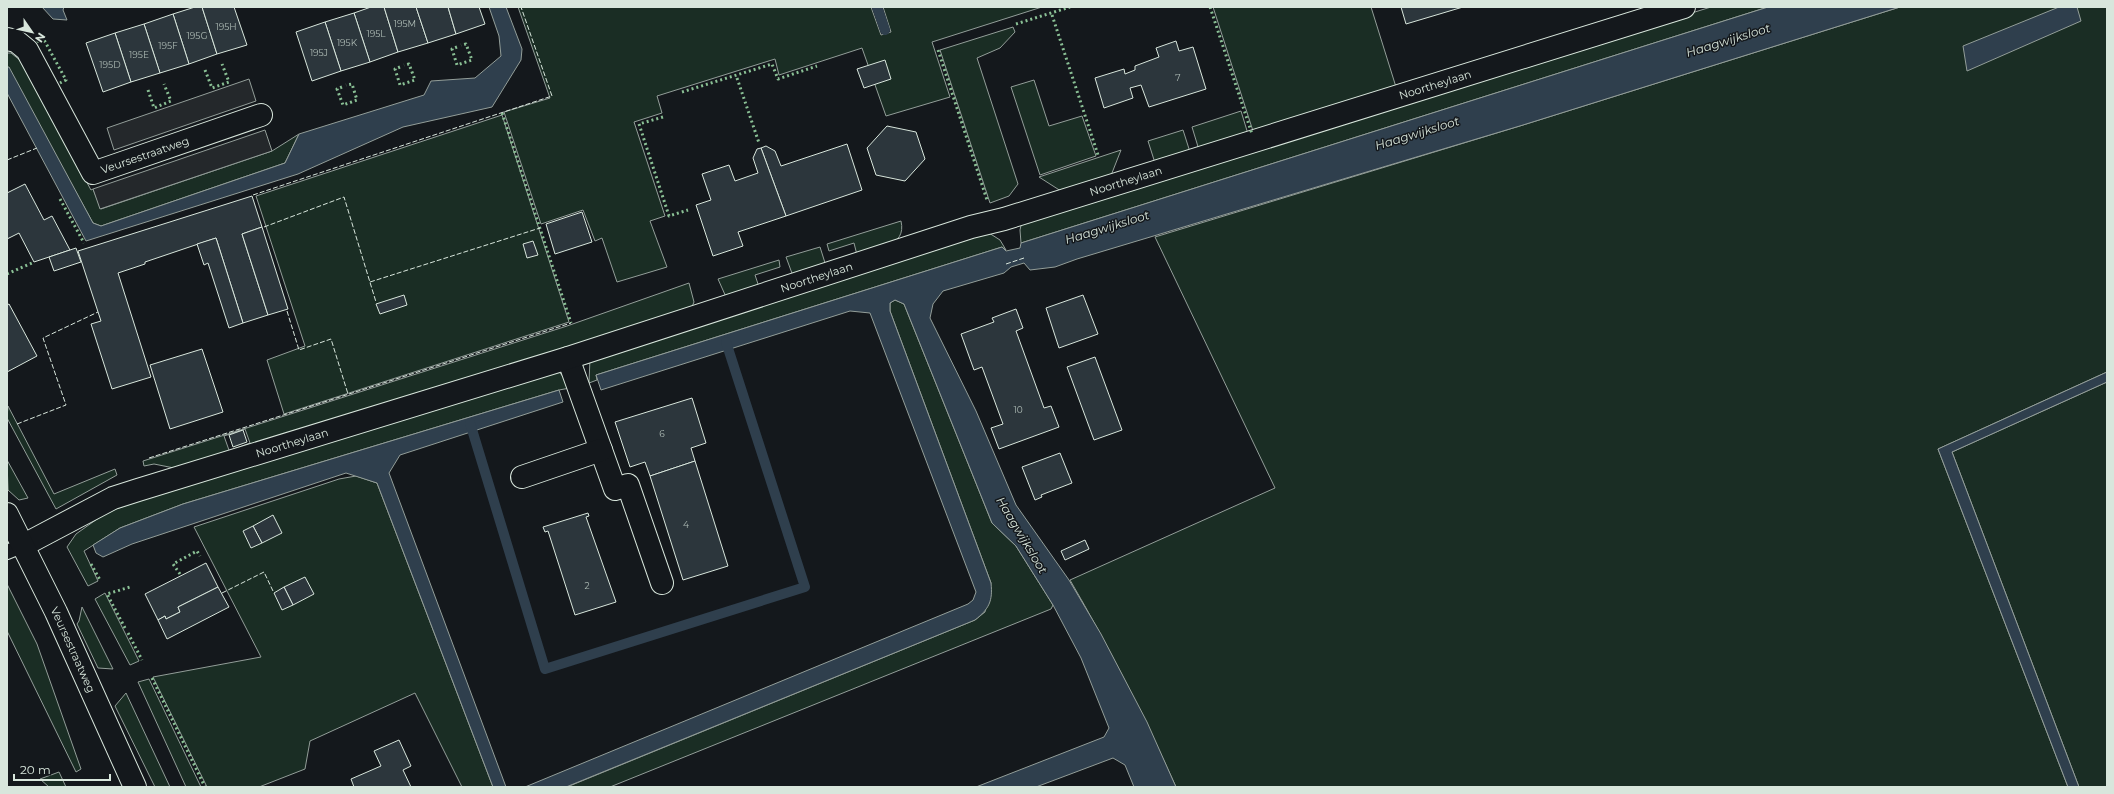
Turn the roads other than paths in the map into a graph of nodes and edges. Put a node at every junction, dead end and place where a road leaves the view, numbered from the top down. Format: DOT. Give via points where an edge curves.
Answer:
graph roads {
  1 [pos="1684,7"];
  2 [pos="7,39"];
  3 [pos="261,115"];
  4 [pos="568,358"];
  5 [pos="601,450"];
  6 [pos="522,477"];
  7 [pos="7,514"];
  8 [pos="15,549"];
  9 [pos="662,583"];
  10 [pos="135,787"];
  1 -- 4 [label="street, Noortheylaan" via="971,227"];
  2 -- 3 [label="street, Veursestraatweg" via="16,41 27,50 93,173"];
  4 -- 5 [label="street"];
  4 -- 8 [label="street, Noortheylaan" via="112,498"];
  5 -- 6 [label="street"];
  5 -- 9 [label="street" via="615,489 628,485"];
  7 -- 8 [label="street, Veursestraatweg"];
  8 -- 10 [label="street, Veursestraatweg"];
}
